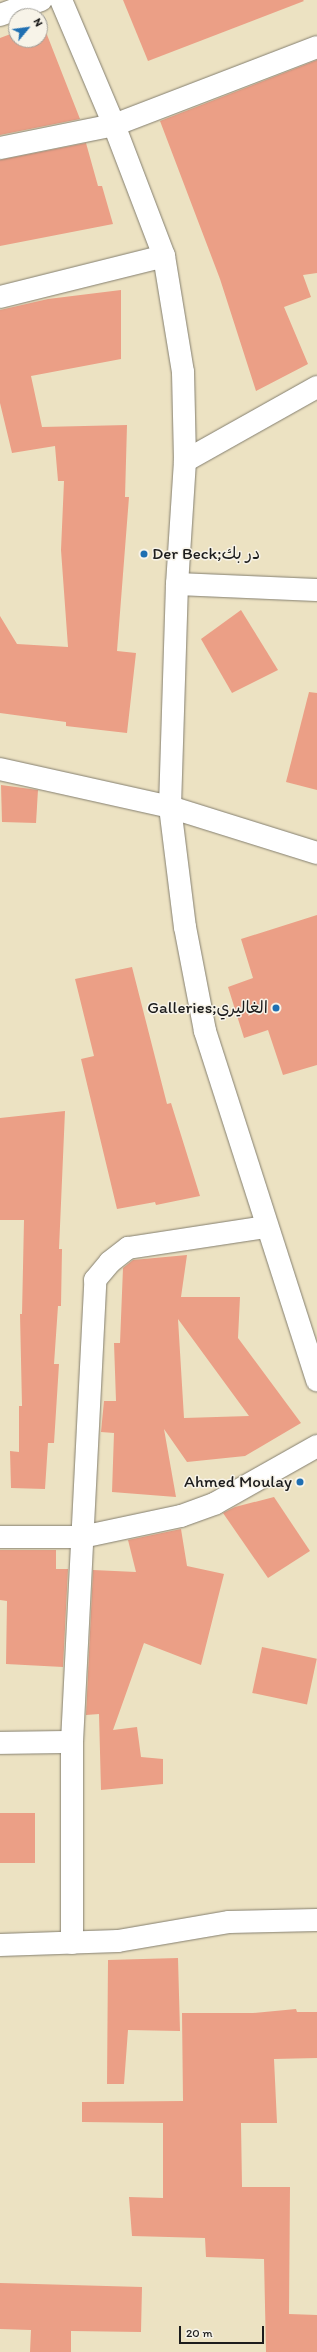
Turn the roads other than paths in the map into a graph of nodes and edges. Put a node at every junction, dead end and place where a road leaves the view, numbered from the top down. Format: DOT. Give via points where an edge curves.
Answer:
graph roads {
  1 [pos="41,0"];
  2 [pos="61,0"];
  3 [pos="0,15"];
  4 [pos="317,47"];
  5 [pos="114,125"];
  6 [pos="0,148"];
  7 [pos="164,256"];
  8 [pos="0,297"];
  9 [pos="317,387"];
  10 [pos="185,461"];
  11 [pos="177,584"];
  12 [pos="317,590"];
  13 [pos="0,769"];
  14 [pos="170,807"];
  15 [pos="317,853"];
  16 [pos="266,1227"];
  17 [pos="317,1380"];
  18 [pos="317,1446"];
  19 [pos="0,1537"];
  20 [pos="82,1537"];
  21 [pos="72,1742"];
  22 [pos="0,1743"];
  23 [pos="317,1920"];
  24 [pos="72,1943"];
  25 [pos="0,1946"];
  1 -- 3 [label="street"];
  2 -- 5 [label="street"];
  4 -- 5 [label="street"];
  5 -- 6 [label="street"];
  5 -- 7 [label="street"];
  7 -- 8 [label="street"];
  7 -- 10 [label="street" via="183,372"];
  9 -- 10 [label="street"];
  10 -- 11 [label="street"];
  11 -- 12 [label="street"];
  11 -- 14 [label="street"];
  13 -- 14 [label="street"];
  14 -- 15 [label="street"];
  14 -- 16 [label="street" via="186,927 205,1031"];
  16 -- 17 [label="street"];
  16 -- 20 [label="street" via="128,1248 110,1262 96,1280"];
  18 -- 20 [label="street" via="216,1503 181,1516"];
  19 -- 20 [label="street"];
  20 -- 21 [label="street"];
  21 -- 22 [label="street"];
  21 -- 24 [label="street"];
  23 -- 24 [label="street" via="229,1922 118,1941"];
  24 -- 25 [label="street"];
}
